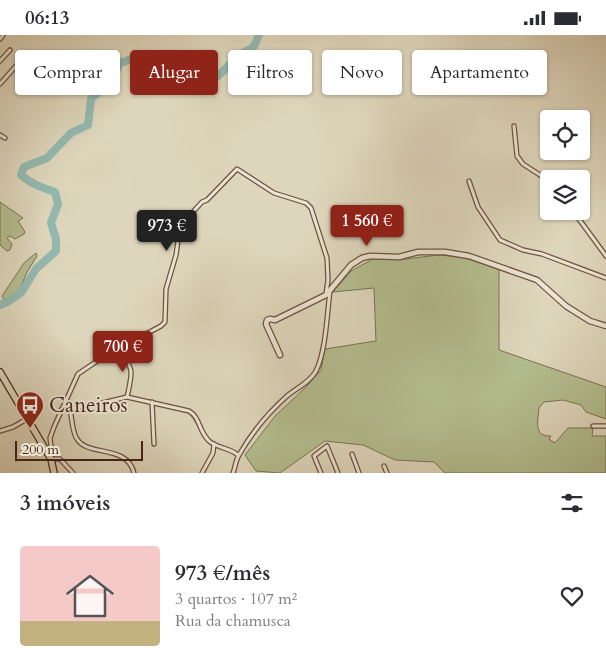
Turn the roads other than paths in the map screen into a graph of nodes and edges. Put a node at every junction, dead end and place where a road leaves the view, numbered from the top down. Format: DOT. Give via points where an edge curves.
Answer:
graph roads {
  1 [pos="4,35"];
  2 [pos="0,39"];
  3 [pos="10,50"];
  4 [pos="0,61"];
  5 [pos="15,66"];
  6 [pos="0,83"];
  7 [pos="514,126"];
  8 [pos="0,135"];
  9 [pos="5,138"];
  10 [pos="540,175"];
  11 [pos="469,181"];
  12 [pos="579,220"];
  13 [pos="606,257"];
  14 [pos="606,278"];
  15 [pos="330,291"];
  16 [pos="326,295"];
  17 [pos="606,326"];
  18 [pos="120,348"];
  19 [pos="280,355"];
  20 [pos="0,372"];
  21 [pos="127,397"];
  22 [pos="152,402"];
  23 [pos="70,409"];
  24 [pos="61,410"];
  25 [pos="28,419"];
  26 [pos="606,425"];
  27 [pos="593,426"];
  28 [pos="0,431"];
  29 [pos="154,444"];
  30 [pos="214,444"];
  31 [pos="47,451"];
  32 [pos="352,454"];
  33 [pos="238,455"];
  34 [pos="51,459"];
  35 [pos="384,466"];
  36 [pos="54,473"];
  37 [pos="74,473"];
  38 [pos="134,473"];
  39 [pos="202,473"];
  40 [pos="233,473"];
  41 [pos="320,473"];
  42 [pos="338,473"];
  43 [pos="359,473"];
  44 [pos="387,473"];
  1 -- 2 [label="street"];
  3 -- 4 [label="street"];
  5 -- 6 [label="street"];
  7 -- 10 [label="street" via="517,156"];
  8 -- 9 [label="street"];
  11 -- 14 [label="street" via="478,207 500,241"];
  12 -- 13 [label="street"];
  15 -- 16 [label="street"];
  15 -- 17 [label="street" via="350,265 362,258 445,251 470,255 537,280 566,306 590,321"];
  15 -- 33 [label="street" via="316,371 256,428"];
  16 -- 18 [label="street" via="327,258 310,208 306,203 274,193 237,169 180,226 166,289 165,322"];
  16 -- 19 [label="street" via="275,320 267,320"];
  18 -- 21 [label="street" via="132,373"];
  18 -- 24 [label="street" via="78,374"];
  20 -- 25 [label="main road"];
  21 -- 22 [label="street"];
  21 -- 23 [label="street"];
  22 -- 29 [label="street"];
  22 -- 30 [label="street" via="194,414 205,436"];
  23 -- 24 [label="street"];
  23 -- 38 [label="street" via="76,439 83,446 121,457 130,464"];
  24 -- 31 [label="street" via="50,438 50,450"];
  25 -- 28 [label="street"];
  25 -- 31 [label="main road"];
  26 -- 27 [label="street"];
  30 -- 33 [label="street"];
  30 -- 39 [label="street" via="213,453"];
  31 -- 34 [label="main road"];
  32 -- 43 [label="street"];
  33 -- 40 [label="street"];
  34 -- 36 [label="main road"];
  34 -- 37 [label="street" via="60,459"];
  35 -- 44 [label="street"];
  41 -- 42 [label="street" via="314,456 327,446"];
}
